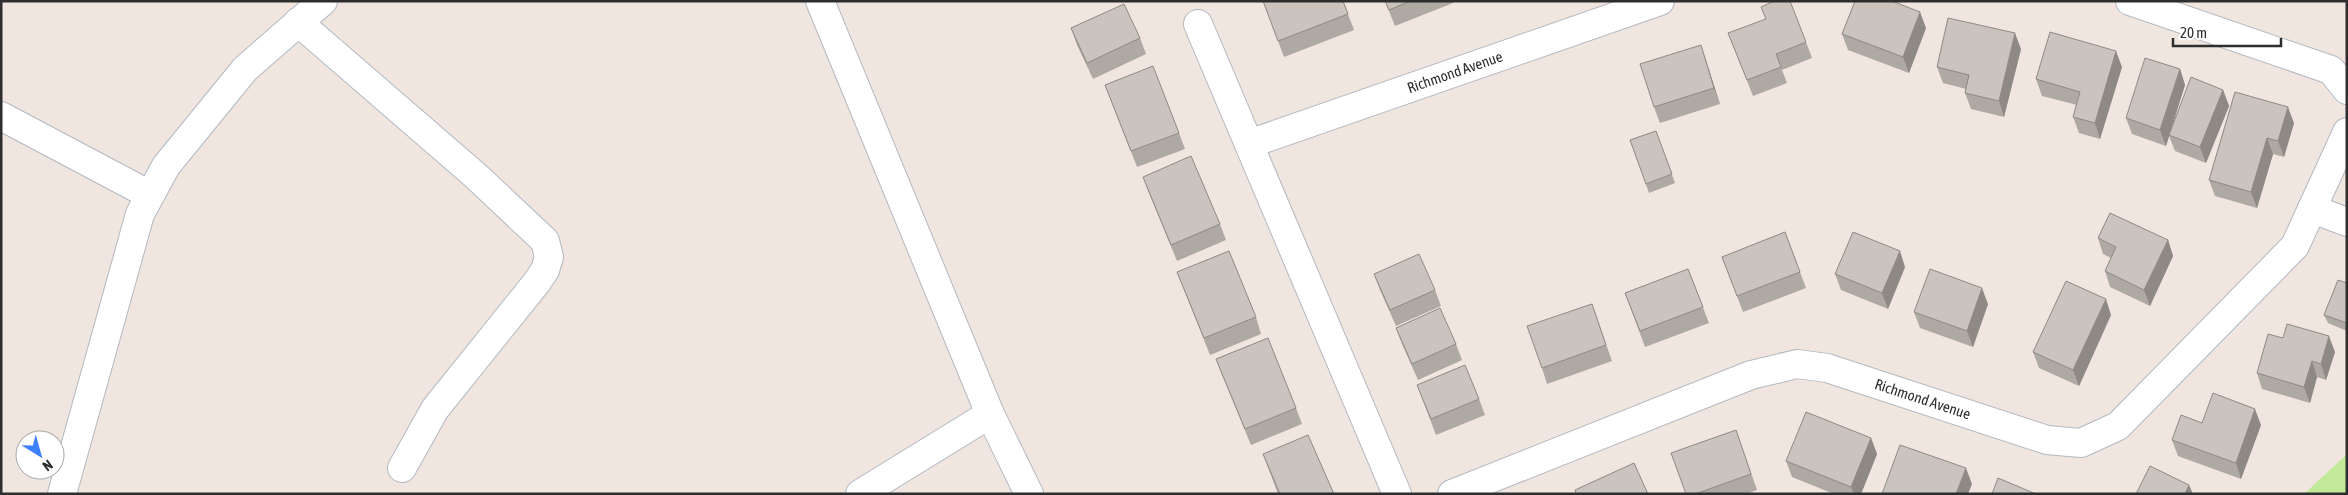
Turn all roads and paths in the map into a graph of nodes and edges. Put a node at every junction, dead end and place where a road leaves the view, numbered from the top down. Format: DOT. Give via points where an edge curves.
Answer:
graph roads {
  1 [pos="323,1"];
  2 [pos="820,1"];
  3 [pos="1660,1"];
  4 [pos="2130,1"];
  5 [pos="298,22"];
  6 [pos="1198,24"];
  7 [pos="2347,90"];
  8 [pos="1,116"];
  9 [pos="2347,132"];
  10 [pos="1249,144"];
  11 [pos="150,195"];
  12 [pos="2312,209"];
  13 [pos="2347,222"];
  14 [pos="990,414"];
  15 [pos="402,468"];
  16 [pos="62,494"];
  17 [pos="860,494"];
  18 [pos="1029,494"];
  19 [pos="1397,494"];
  20 [pos="1452,494"];
  1 -- 5 [label="street"];
  2 -- 14 [label="street"];
  3 -- 10 [label="street, Richmond Avenue"];
  4 -- 7 [label="street" via="2331,70"];
  5 -- 11 [label="street" via="245,68 166,166"];
  5 -- 15 [label="street" via="476,176 545,241 549,257 537,282 435,409"];
  6 -- 10 [label="street"];
  8 -- 11 [label="street"];
  9 -- 12 [label="street, Richmond Avenue"];
  10 -- 19 [label="street"];
  11 -- 16 [label="street" via="140,214"];
  12 -- 13 [label="street"];
  12 -- 20 [label="street, Richmond Avenue" via="2295,246 2118,426 2081,443 2046,440 1827,368 1797,364 1751,375"];
  14 -- 17 [label="street"];
  14 -- 18 [label="street"];
}
